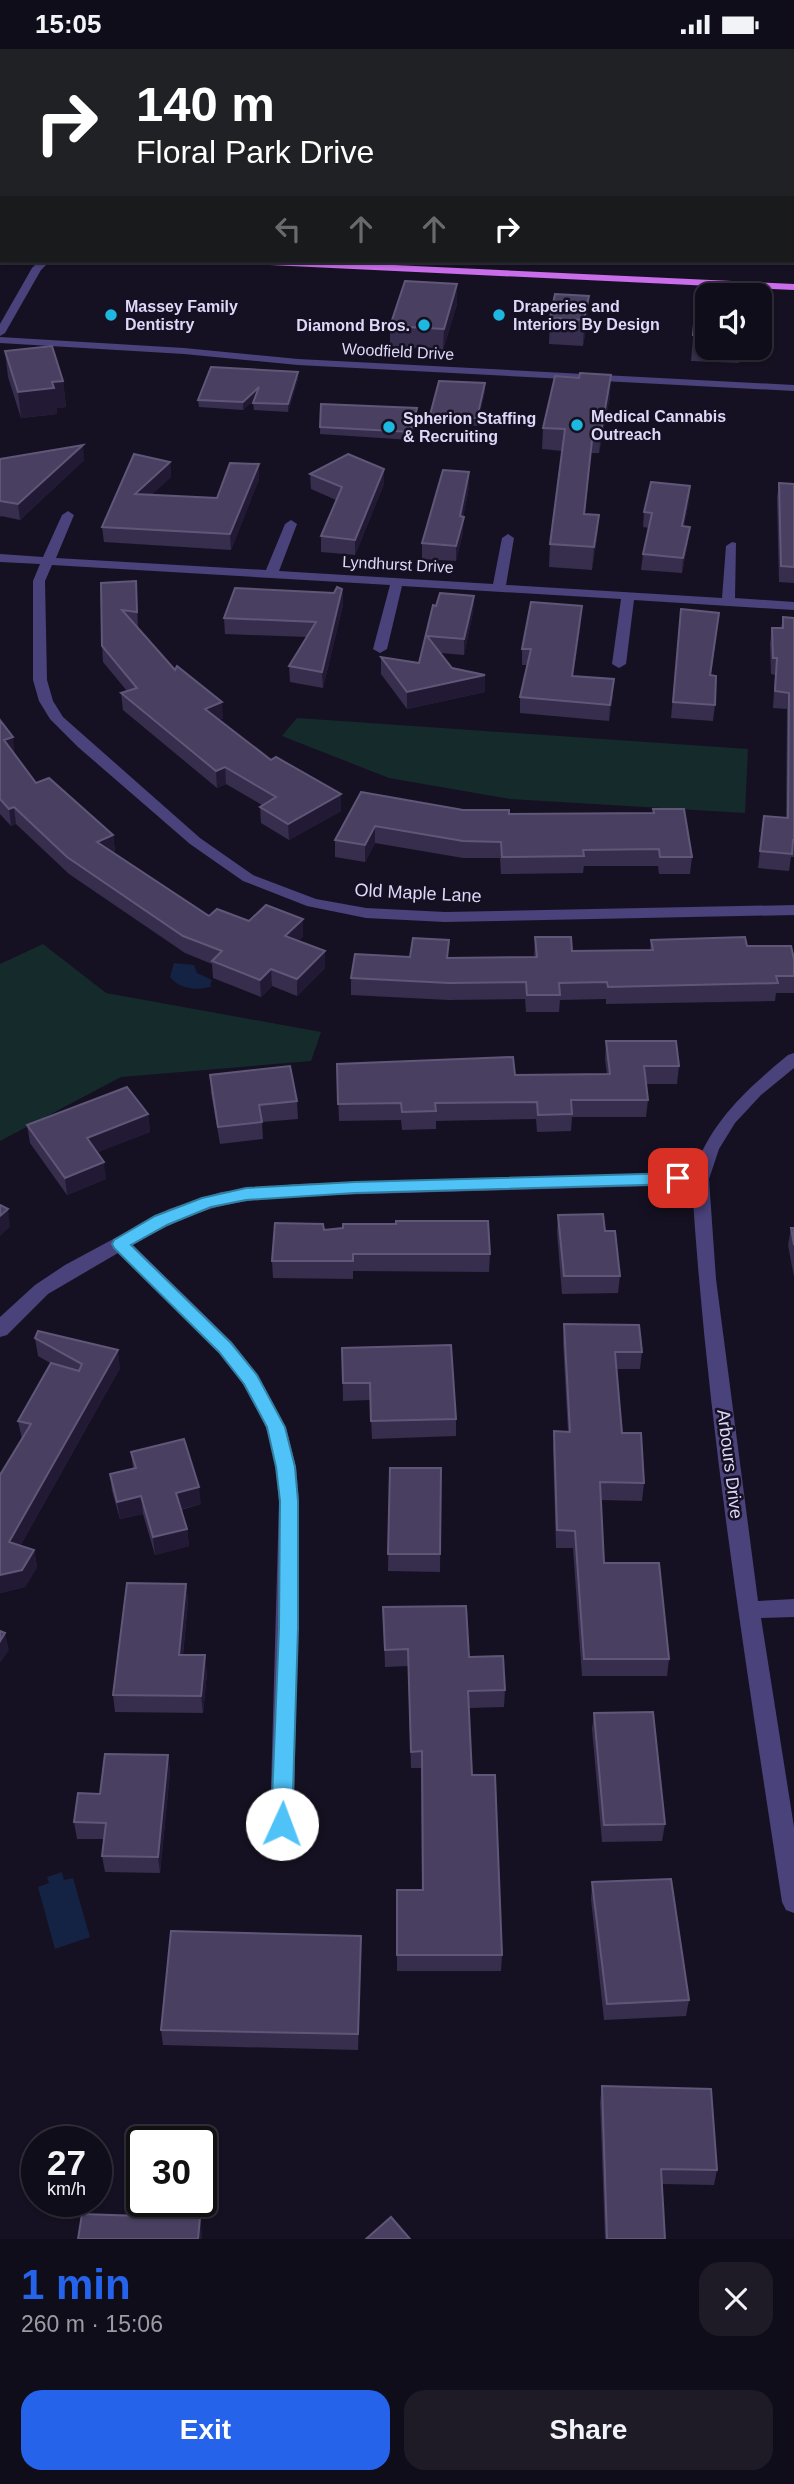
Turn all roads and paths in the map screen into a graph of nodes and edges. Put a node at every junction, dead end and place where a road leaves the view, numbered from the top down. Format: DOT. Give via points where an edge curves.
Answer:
graph roads {
  1 [pos="43,263"];
  2 [pos="292,263"];
  3 [pos="794,287"];
  4 [pos="0,333"];
  5 [pos="0,340"];
  6 [pos="794,388"];
  7 [pos="68,515"];
  8 [pos="290,524"];
  9 [pos="508,538"];
  10 [pos="732,546"];
  11 [pos="0,558"];
  12 [pos="47,559"];
  13 [pos="271,574"];
  14 [pos="397,582"];
  15 [pos="499,587"];
  16 [pos="628,595"];
  17 [pos="728,601"];
  18 [pos="794,606"];
  19 [pos="380,649"];
  20 [pos="619,664"];
  21 [pos="794,909"];
  22 [pos="794,1059"];
  23 [pos="700,1179"];
  24 [pos="120,1244"];
  25 [pos="0,1330"];
  26 [pos="794,1608"];
  27 [pos="749,1610"];
  28 [pos="282,1824"];
  29 [pos="794,1902"];
  1 -- 4 [label="street"];
  2 -- 3 [label="main road"];
  5 -- 6 [label="street, Woodfield Drive" via="298,362"];
  7 -- 12 [label="street, Old Maple Lane"];
  8 -- 13 [label="street"];
  9 -- 15 [label="street"];
  10 -- 17 [label="street"];
  11 -- 12 [label="street, Lyndhurst Drive"];
  12 -- 13 [label="street, Lyndhurst Drive"];
  12 -- 21 [label="street, Old Maple Lane" via="39,581 40,680 57,719 195,841 248,878 313,902 366,913 445,917"];
  13 -- 14 [label="street, Lyndhurst Drive"];
  14 -- 15 [label="street, Lyndhurst Drive"];
  14 -- 19 [label="street"];
  15 -- 16 [label="street, Lyndhurst Drive"];
  16 -- 17 [label="street, Lyndhurst Drive"];
  16 -- 20 [label="street"];
  17 -- 18 [label="street, Lyndhurst Drive"];
  22 -- 23 [label="street, Arbours Drive" via="729,1119 710,1149"];
  23 -- 24 [label="street" via="246,1194 207,1202"];
  23 -- 27 [label="street, Arbours Drive" via="707,1279"];
  24 -- 25 [label="street" via="37,1291"];
  24 -- 28 [label="street" via="225,1347 251,1380 276,1427 289,1501"];
  26 -- 27 [label="street"];
  27 -- 29 [label="street, Arbours Drive"];
}
